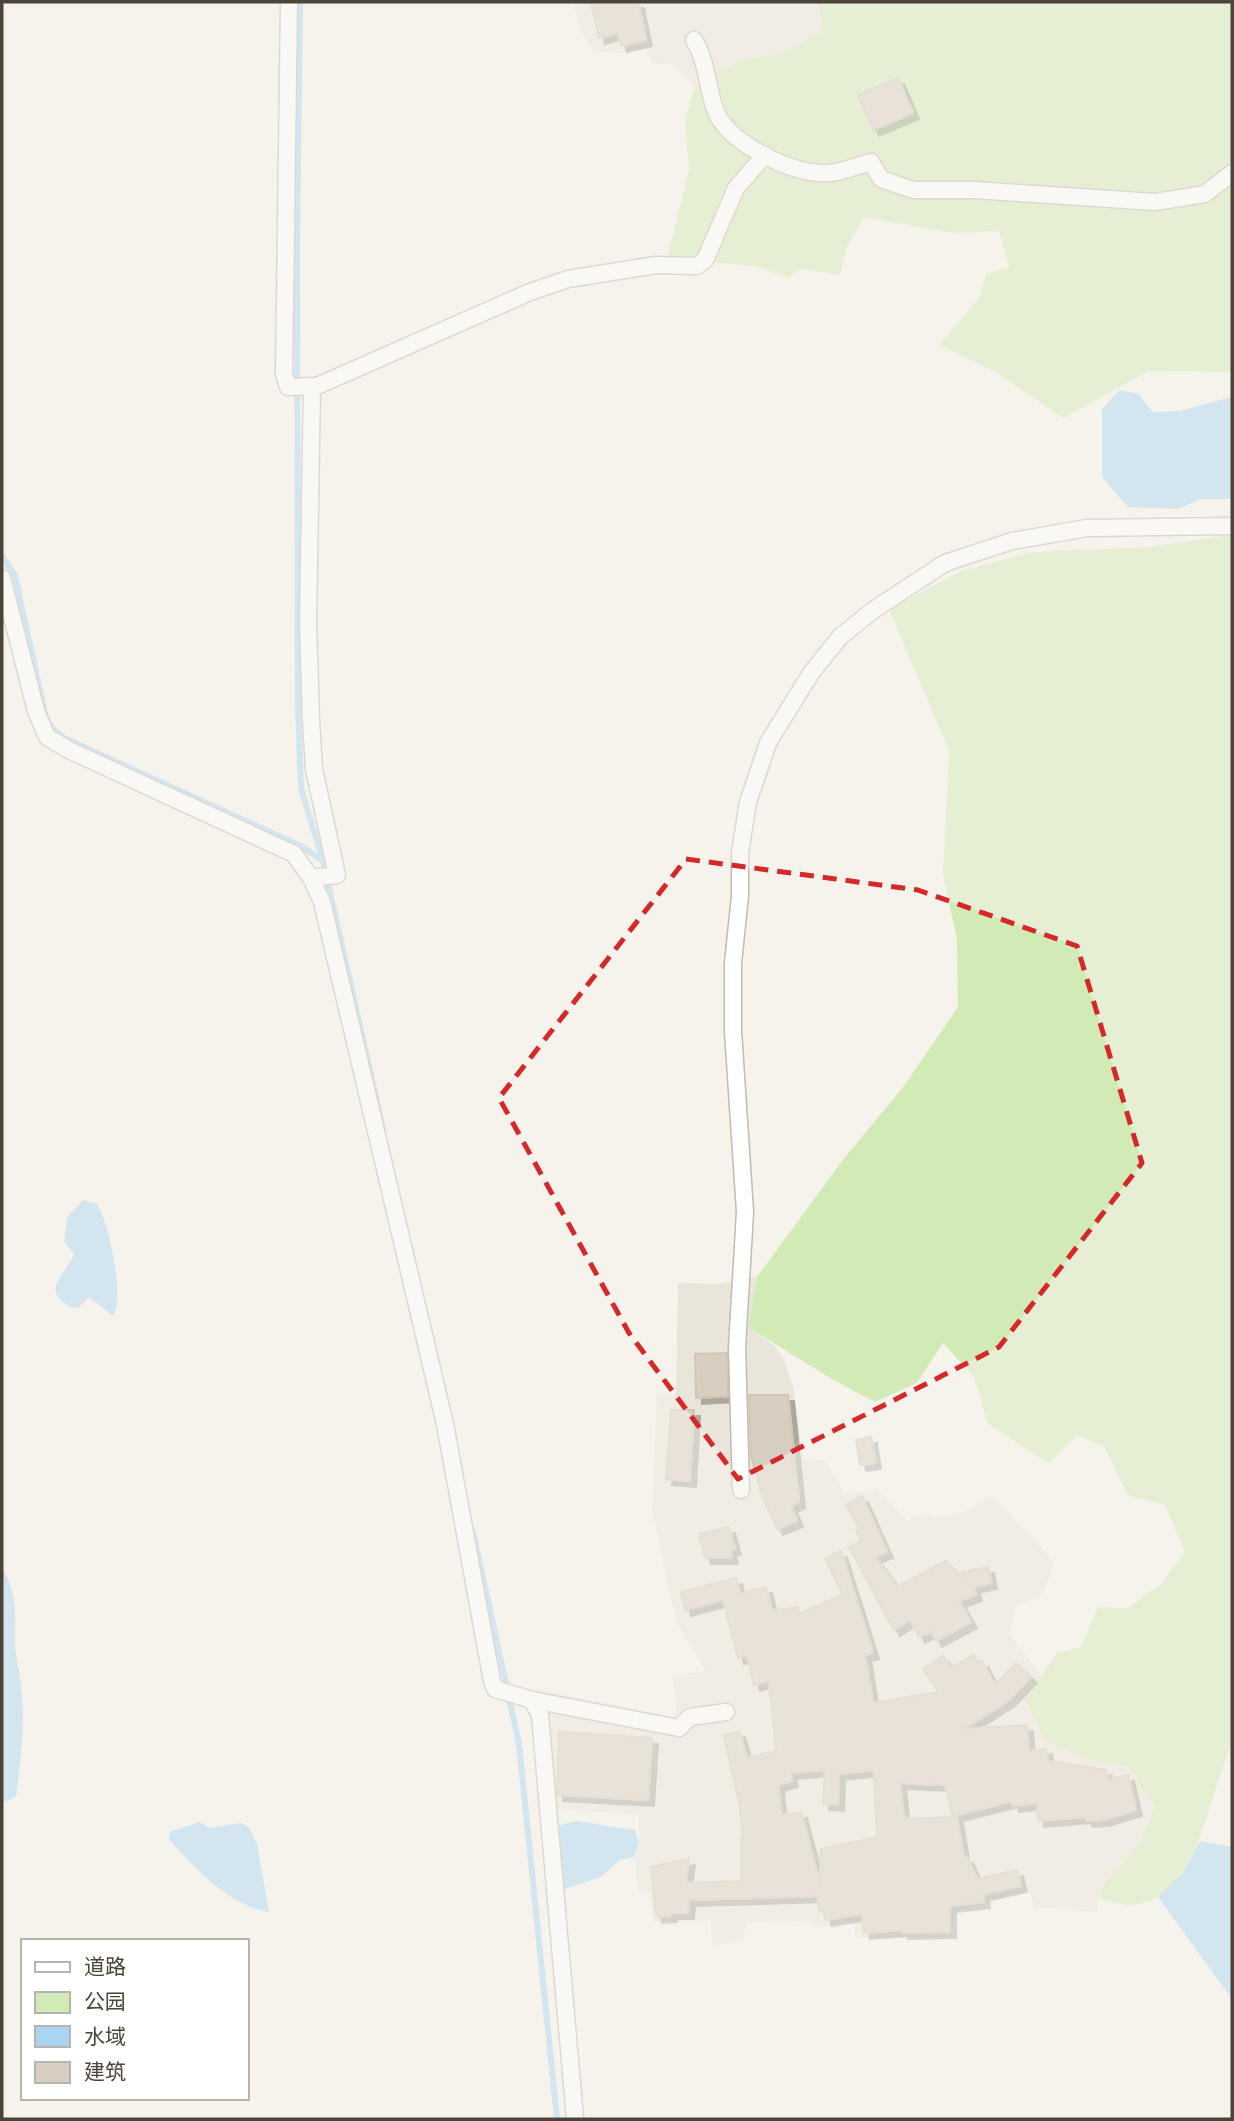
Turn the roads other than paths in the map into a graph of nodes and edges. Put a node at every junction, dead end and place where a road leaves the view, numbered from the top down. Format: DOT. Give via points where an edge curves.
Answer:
graph roads {
  1 [pos="289,2"];
  2 [pos="694,40"];
  3 [pos="765,155"];
  4 [pos="1232,173"];
  5 [pos="309,386"];
  6 [pos="1232,526"];
  7 [pos="2,578"];
  8 [pos="314,877"];
  9 [pos="741,1490"];
  10 [pos="525,1698"];
  11 [pos="726,1712"];
  12 [pos="575,2119"];
  1 -- 5 [label="street" via="284,374 288,387"];
  2 -- 3 [label="street" via="705,58 720,120 747,147"];
  3 -- 4 [label="street" via="829,173 871,162 881,179 913,191 974,190 1155,202 1205,194"];
  3 -- 5 [label="street" via="736,188 705,260 697,266 656,265 568,279"];
  5 -- 8 [label="street" via="311,720 314,769 337,875"];
  6 -- 9 [label="street" via="1087,528 1012,541 946,562 840,637 811,673 768,743 748,802 733,963 745,1212 737,1347"];
  7 -- 8 [label="street" via="36,711 47,737 294,854"];
  8 -- 10 [label="street" via="445,1424 492,1681 499,1690"];
  10 -- 11 [label="street" via="679,1728 691,1717"];
  10 -- 12 [label="street" via="540,1715"];
}
